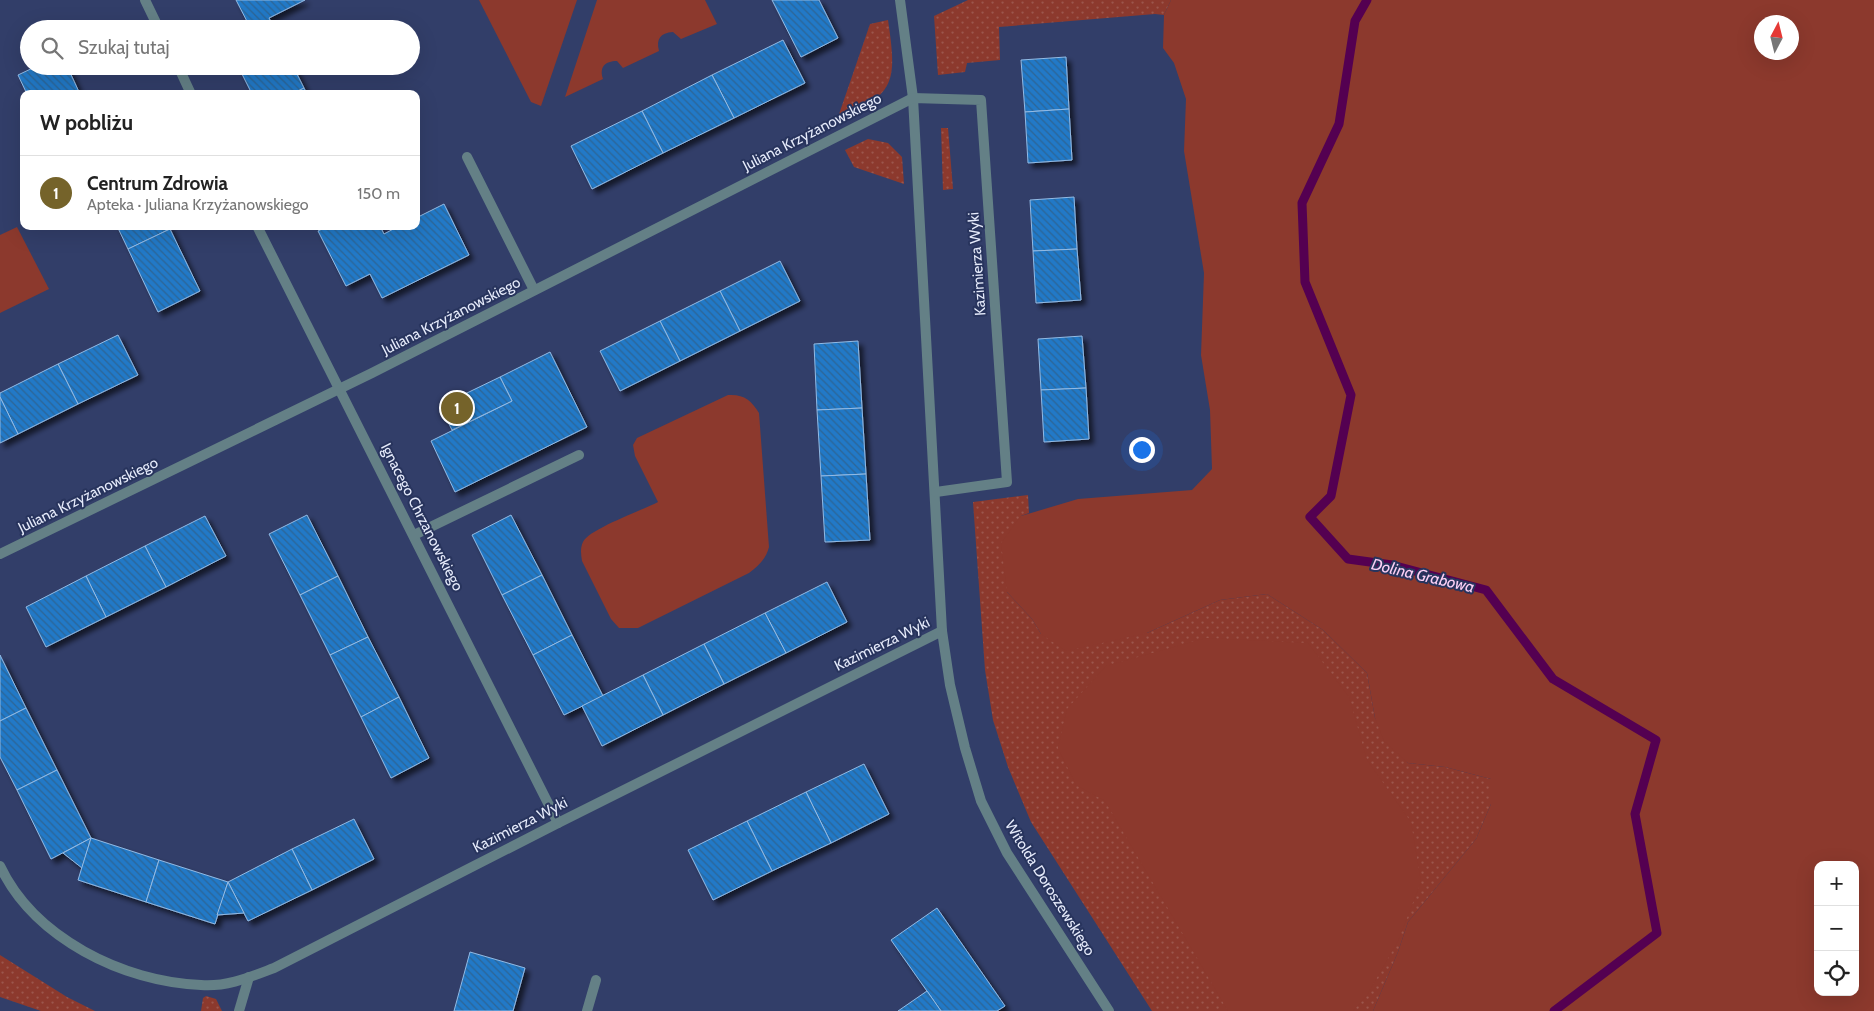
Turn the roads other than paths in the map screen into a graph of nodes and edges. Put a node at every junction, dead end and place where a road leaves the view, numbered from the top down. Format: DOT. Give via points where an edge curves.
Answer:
graph roads {
  1 [pos="145,0"];
  2 [pos="900,0"];
  3 [pos="155,20"];
  4 [pos="182,75"];
  5 [pos="190,90"];
  6 [pos="913,98"];
  7 [pos="467,157"];
  8 [pos="259,230"];
  9 [pos="534,290"];
  10 [pos="339,389"];
  11 [pos="579,455"];
  12 [pos="936,492"];
  13 [pos="414,535"];
  14 [pos="0,554"];
  15 [pos="942,630"];
  16 [pos="558,823"];
  17 [pos="0,866"];
  18 [pos="249,977"];
  19 [pos="596,980"];
  20 [pos="239,1011"];
  21 [pos="587,1011"];
  22 [pos="1109,1011"];
  1 -- 3 [label="street"];
  2 -- 6 [label="street, Kazimierza Wyki"];
  4 -- 5 [label="street"];
  6 -- 9 [label="street, Juliana Krzyżanowskiego"];
  6 -- 12 [label="street, Kazimierza Wyki"];
  6 -- 12 [label="street, Kazimierza Wyki" via="981,100 1007,482"];
  7 -- 9 [label="street"];
  8 -- 10 [label="street, Ignacego Chrzanowskiego"];
  9 -- 10 [label="street, Juliana Krzyżanowskiego"];
  10 -- 13 [label="street, Ignacego Chrzanowskiego"];
  10 -- 14 [label="street, Juliana Krzyżanowskiego"];
  11 -- 13 [label="street"];
  12 -- 15 [label="street, Kazimierza Wyki"];
  13 -- 16 [label="street, Ignacego Chrzanowskiego"];
  15 -- 16 [label="street, Kazimierza Wyki"];
  15 -- 22 [label="street, Witolda Doroszewskiego" via="950,684 981,802 1007,853"];
  16 -- 18 [label="street, Kazimierza Wyki" via="274,968"];
  17 -- 18 [label="street, Kazimierza Wyki" via="26,904 51,929 78,949 105,962 157,978 202,986 238,982"];
  18 -- 20 [label="street"];
  19 -- 21 [label="street"];
}
